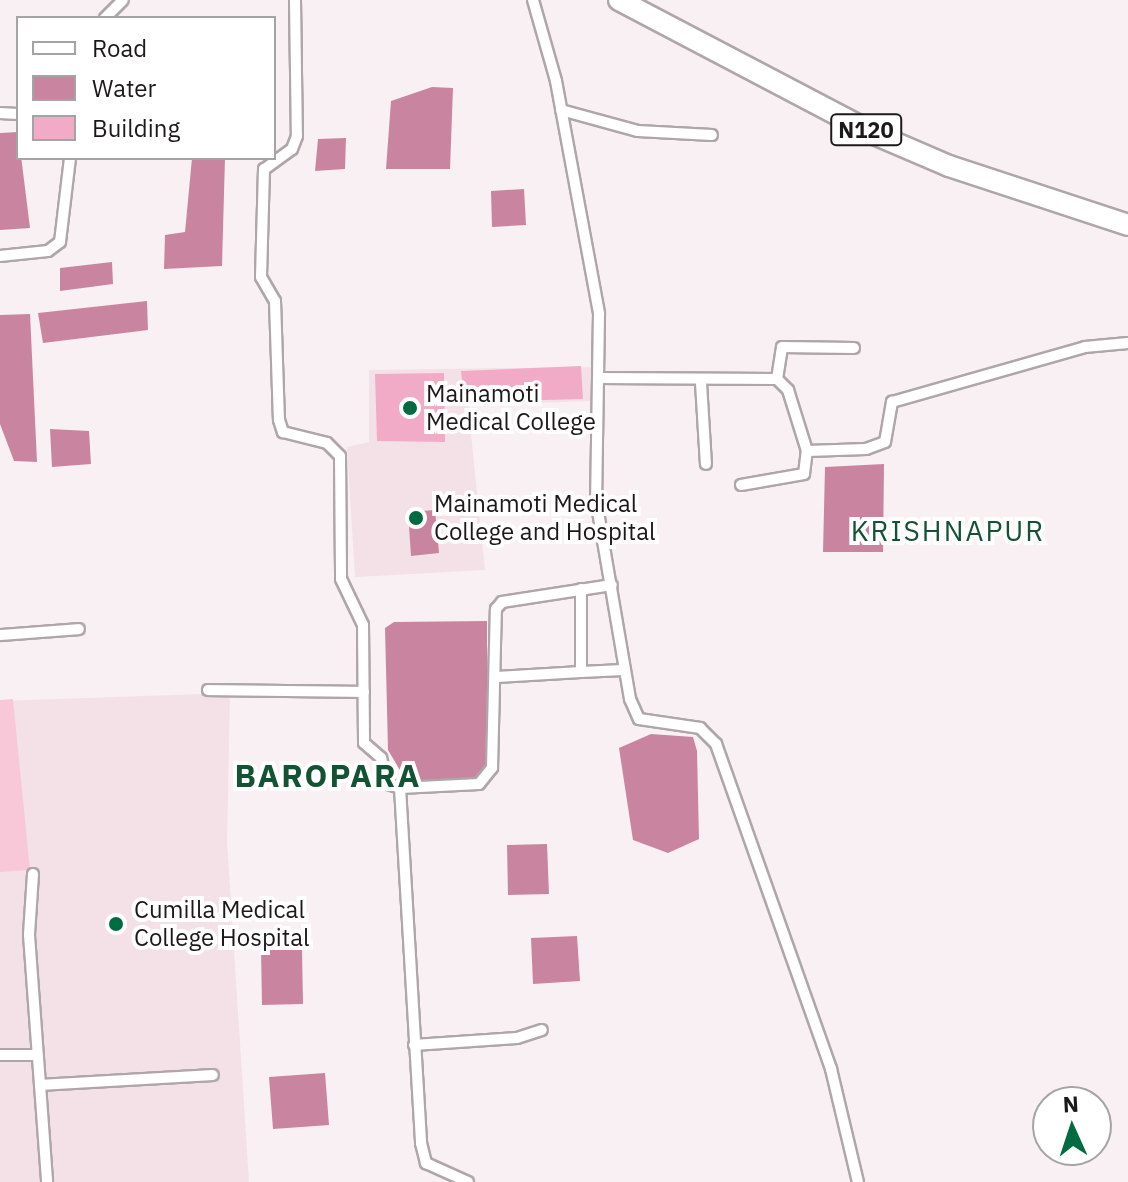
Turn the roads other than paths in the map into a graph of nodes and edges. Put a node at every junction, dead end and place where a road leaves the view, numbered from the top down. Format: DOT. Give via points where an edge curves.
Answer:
graph roads {
  1 [pos="123,0"];
  2 [pos="295,0"];
  3 [pos="533,0"];
  4 [pos="619,0"];
  5 [pos="107,16"];
  6 [pos="561,110"];
  7 [pos="712,135"];
  8 [pos="70,160"];
  9 [pos="1128,225"];
  10 [pos="0,256"];
  11 [pos="1128,343"];
  12 [pos="854,348"];
  13 [pos="598,378"];
  14 [pos="777,379"];
  15 [pos="701,383"];
  16 [pos="807,451"];
  17 [pos="706,464"];
  18 [pos="741,485"];
  19 [pos="612,585"];
  20 [pos="581,589"];
  21 [pos="79,629"];
  22 [pos="0,635"];
  23 [pos="623,670"];
  24 [pos="581,672"];
  25 [pos="497,677"];
  26 [pos="208,690"];
  27 [pos="364,692"];
  28 [pos="400,788"];
  29 [pos="33,874"];
  30 [pos="542,1030"];
  31 [pos="414,1045"];
  32 [pos="0,1055"];
  33 [pos="37,1055"];
  34 [pos="213,1075"];
  35 [pos="40,1085"];
  36 [pos="47,1182"];
  37 [pos="468,1182"];
  38 [pos="858,1182"];
  1 -- 5 [label="street"];
  2 -- 27 [label="street" via="297,136 286,155 264,169 261,277 275,301 283,432 327,443 340,456 341,579 363,625"];
  3 -- 6 [label="street"];
  4 -- 9 [label="highway, N120" via="872,133 949,166"];
  6 -- 7 [label="street" via="638,131"];
  6 -- 13 [label="street" via="599,314"];
  8 -- 10 [label="street" via="60,242 48,251"];
  11 -- 16 [label="street" via="1085,347 926,389 888,406 883,446"];
  12 -- 14 [label="street" via="782,347"];
  13 -- 15 [label="street"];
  13 -- 19 [label="street" via="596,500"];
  14 -- 15 [label="street"];
  14 -- 16 [label="street" via="788,390"];
  15 -- 17 [label="street"];
  16 -- 18 [label="street" via="804,474"];
  19 -- 20 [label="street"];
  19 -- 23 [label="street"];
  20 -- 24 [label="street"];
  20 -- 25 [label="street" via="502,602 496,609"];
  21 -- 22 [label="street"];
  23 -- 24 [label="street"];
  23 -- 38 [label="street" via="639,719 700,728 712,738 831,1069"];
  24 -- 25 [label="street"];
  25 -- 28 [label="street" via="493,760 486,779 479,784"];
  26 -- 27 [label="street"];
  27 -- 28 [label="street" via="364,743 381,758 388,784"];
  28 -- 31 [label="street"];
  29 -- 33 [label="street" via="29,935"];
  30 -- 31 [label="street" via="517,1038"];
  31 -- 37 [label="street" via="426,1163"];
  32 -- 33 [label="street"];
  33 -- 35 [label="street"];
  34 -- 35 [label="street"];
  35 -- 36 [label="street"];
}
